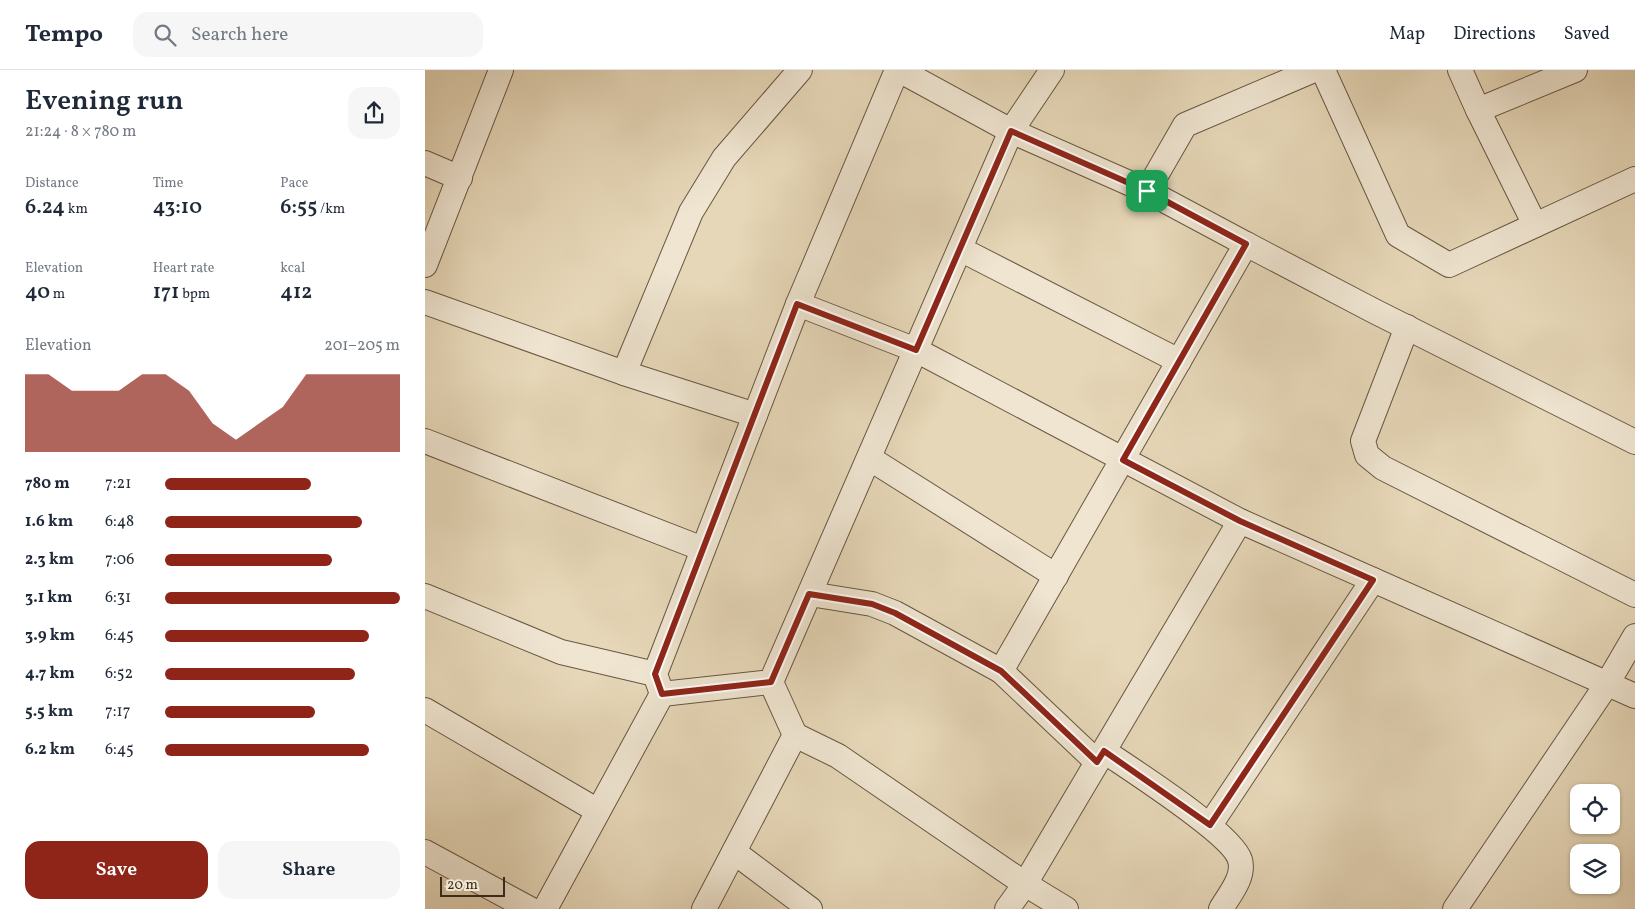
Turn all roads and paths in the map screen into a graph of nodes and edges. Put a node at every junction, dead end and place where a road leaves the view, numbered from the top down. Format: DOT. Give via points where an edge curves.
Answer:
graph roads {
  1 [pos="501,70"];
  2 [pos="799,70"];
  3 [pos="898,70"];
  4 [pos="1052,70"];
  5 [pos="1314,70"];
  6 [pos="1323,70"];
  7 [pos="1460,70"];
  8 [pos="1575,70"];
  9 [pos="1478,110"];
  10 [pos="1011,131"];
  11 [pos="425,163"];
  12 [pos="460,178"];
  13 [pos="1635,180"];
  14 [pos="1147,191"];
  15 [pos="1535,225"];
  16 [pos="1246,244"];
  17 [pos="960,249"];
  18 [pos="425,265"];
  19 [pos="425,302"];
  20 [pos="797,304"];
  21 [pos="1407,328"];
  22 [pos="916,350"];
  23 [pos="1179,361"];
  24 [pos="624,372"];
  25 [pos="755,415"];
  26 [pos="425,441"];
  27 [pos="1635,442"];
  28 [pos="869,458"];
  29 [pos="1123,460"];
  30 [pos="1240,521"];
  31 [pos="703,549"];
  32 [pos="1056,576"];
  33 [pos="1373,580"];
  34 [pos="809,594"];
  35 [pos="1635,595"];
  36 [pos="425,596"];
  37 [pos="1635,636"];
  38 [pos="1001,671"];
  39 [pos="771,682"];
  40 [pos="658,684"];
  41 [pos="1607,684"];
  42 [pos="1635,696"];
  43 [pos="425,710"];
  44 [pos="795,735"];
  45 [pos="1101,756"];
  46 [pos="598,810"];
  47 [pos="1210,825"];
  48 [pos="425,852"];
  49 [pos="734,852"];
  50 [pos="1025,884"];
  51 [pos="531,909"];
  52 [pos="545,909"];
  53 [pos="704,909"];
  54 [pos="810,909"];
  55 [pos="1007,909"];
  56 [pos="1066,909"];
  57 [pos="1221,909"];
  58 [pos="1455,909"];
  1 -- 12 [label="street"];
  2 -- 24 [label="street" via="724,158 691,212"];
  3 -- 10 [label="street"];
  3 -- 20 [label="street"];
  4 -- 10 [label="street"];
  5 -- 14 [label="street" via="1185,125"];
  6 -- 15 [label="street" via="1398,235 1449,265"];
  7 -- 9 [label="street"];
  8 -- 9 [label="street"];
  9 -- 15 [label="street"];
  10 -- 14 [label="street"];
  10 -- 17 [label="street"];
  11 -- 12 [label="street"];
  12 -- 18 [label="street"];
  13 -- 15 [label="street"];
  14 -- 16 [label="street"];
  16 -- 21 [label="street"];
  16 -- 23 [label="street"];
  17 -- 22 [label="street"];
  17 -- 23 [label="street"];
  19 -- 24 [label="street"];
  20 -- 22 [label="street"];
  20 -- 25 [label="street"];
  21 -- 27 [label="street"];
  21 -- 35 [label="street" via="1363,441 1367,455 1383,468"];
  22 -- 28 [label="street"];
  22 -- 29 [label="street"];
  23 -- 29 [label="street"];
  24 -- 25 [label="street"];
  25 -- 31 [label="street"];
  26 -- 31 [label="street"];
  28 -- 32 [label="street"];
  28 -- 34 [label="street"];
  29 -- 30 [label="street"];
  29 -- 32 [label="street"];
  30 -- 33 [label="street"];
  30 -- 45 [label="street"];
  31 -- 40 [label="street"];
  32 -- 38 [label="street"];
  33 -- 41 [label="street"];
  33 -- 47 [label="street"];
  34 -- 38 [label="street" via="872,604 895,613"];
  34 -- 39 [label="street"];
  36 -- 40 [label="street" via="561,652"];
  37 -- 41 [label="street"];
  38 -- 45 [label="street"];
  39 -- 40 [label="street"];
  39 -- 44 [label="street"];
  40 -- 46 [label="street"];
  41 -- 42 [label="street"];
  41 -- 58 [label="street"];
  43 -- 46 [label="street"];
  44 -- 49 [label="street"];
  44 -- 50 [label="street" via="838,756"];
  45 -- 47 [label="street"];
  45 -- 50 [label="street"];
  46 -- 52 [label="street"];
  47 -- 57 [label="street" via="1240,860 1239,878"];
  48 -- 51 [label="street"];
  49 -- 53 [label="street"];
  49 -- 54 [label="street"];
  50 -- 55 [label="street"];
  50 -- 56 [label="street"];
}
